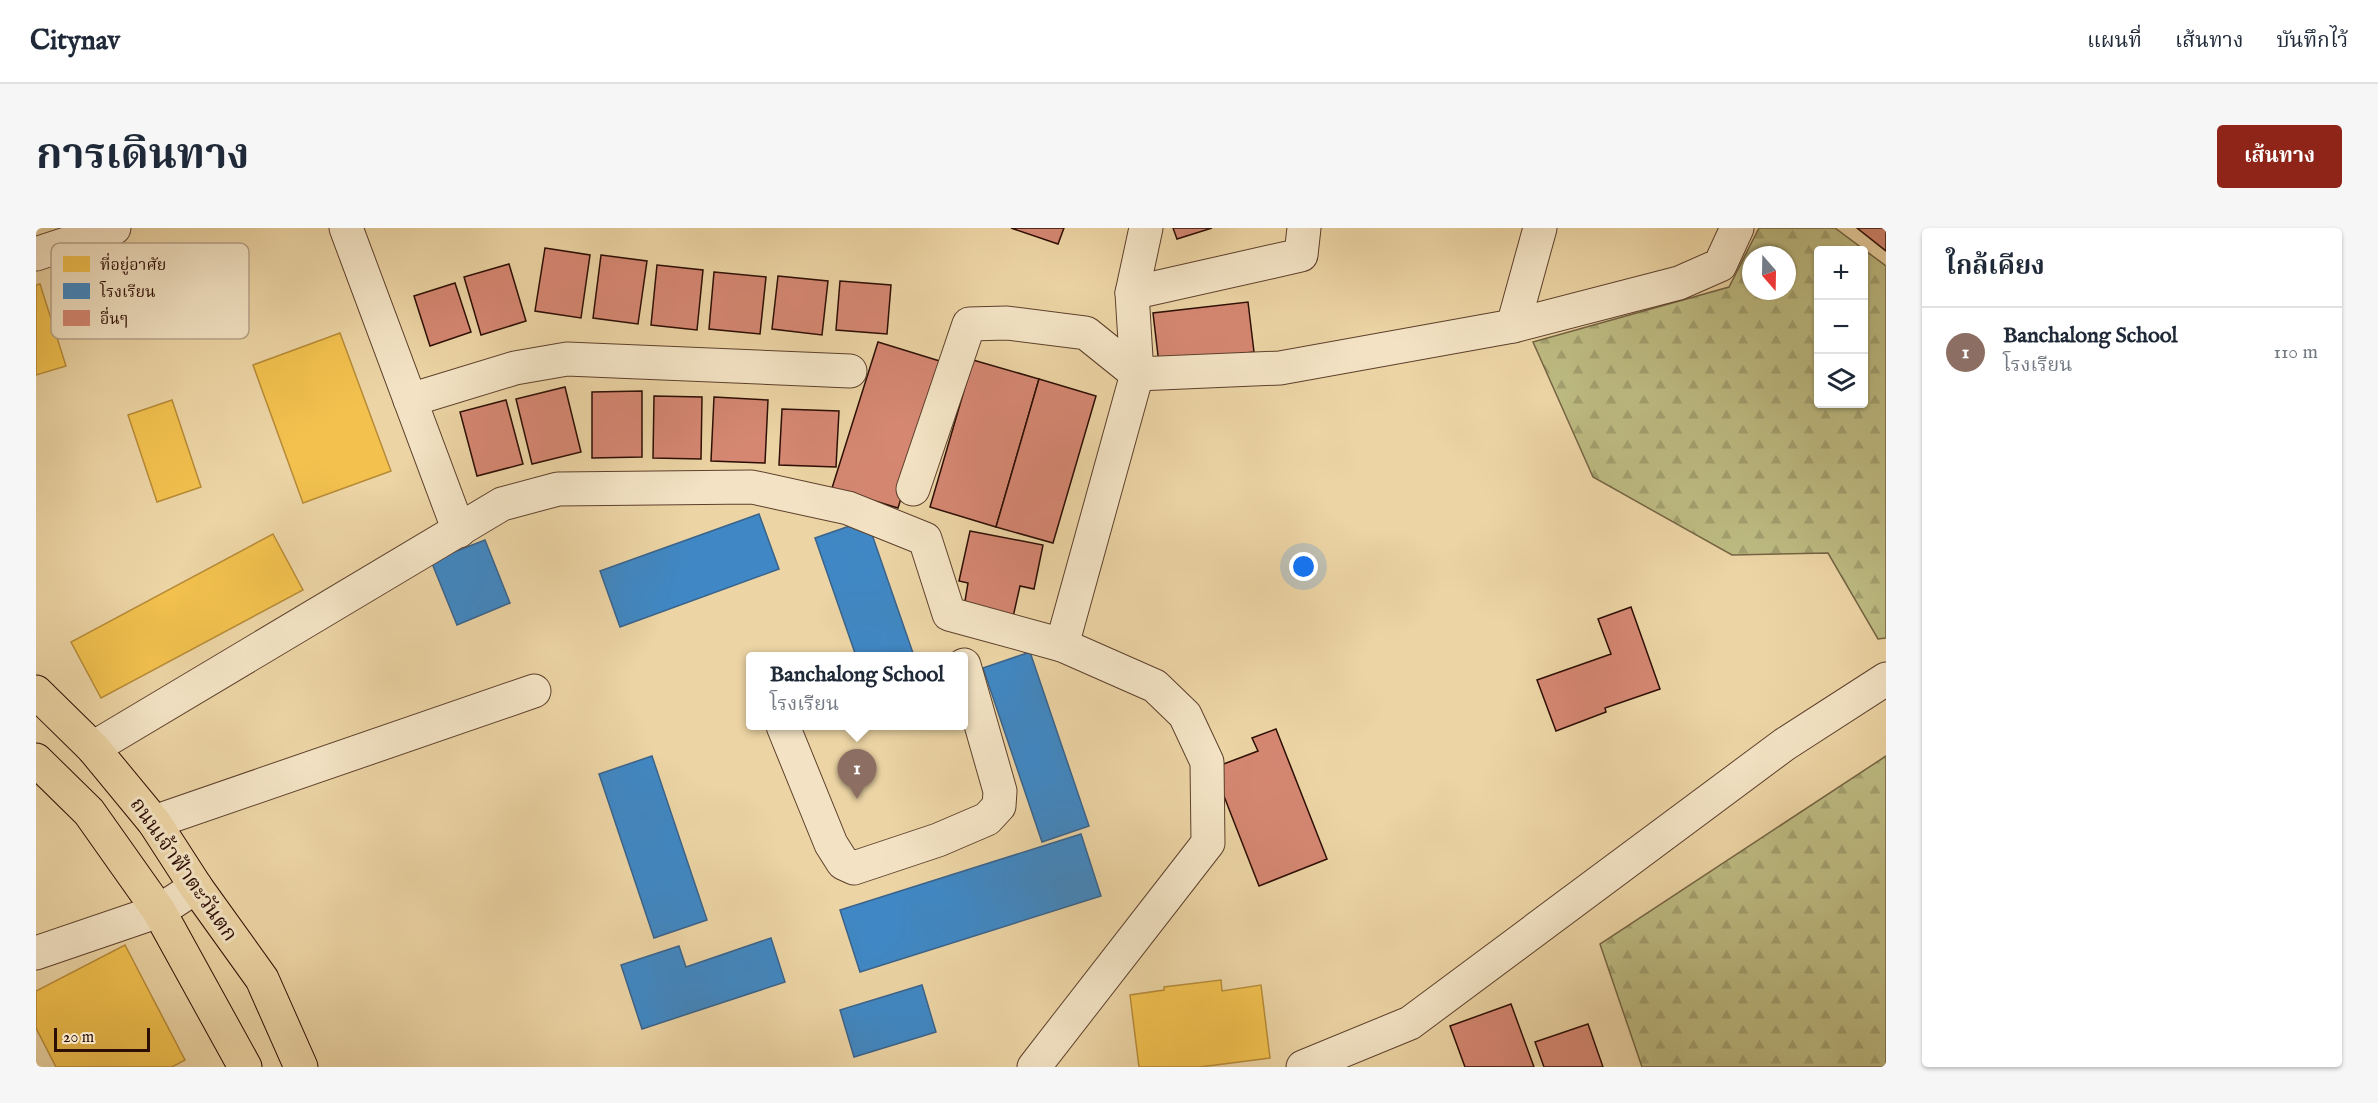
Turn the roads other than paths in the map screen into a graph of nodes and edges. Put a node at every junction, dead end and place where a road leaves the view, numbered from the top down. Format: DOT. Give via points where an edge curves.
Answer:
graph roads {
  1 [pos="114,228"];
  2 [pos="346,228"];
  3 [pos="1146,228"];
  4 [pos="1304,228"];
  5 [pos="1540,228"];
  6 [pos="1737,228"];
  7 [pos="69,243"];
  8 [pos="51,249"];
  9 [pos="36,254"];
  10 [pos="1132,293"];
  11 [pos="1514,326"];
  12 [pos="850,371"];
  13 [pos="1137,374"];
  14 [pos="410,400"];
  15 [pos="914,489"];
  16 [pos="459,531"];
  17 [pos="949,614"];
  18 [pos="1062,645"];
  19 [pos="960,652"];
  20 [pos="1886,679"];
  21 [pos="968,682"];
  22 [pos="534,691"];
  23 [pos="36,692"];
  24 [pos="785,730"];
  25 [pos="93,748"];
  26 [pos="36,760"];
  27 [pos="154,822"];
  28 [pos="196,887"];
  29 [pos="159,911"];
  30 [pos="36,953"];
  31 [pos="245,1067"];
  32 [pos="301,1067"];
  33 [pos="1034,1067"];
  34 [pos="1303,1067"];
  1 -- 7 [label="street"];
  2 -- 14 [label="street"];
  3 -- 10 [label="street"];
  4 -- 10 [label="street" via="1301,255"];
  5 -- 11 [label="street"];
  6 -- 11 [label="street" via="1720,265 1679,283"];
  8 -- 9 [label="street"];
  10 -- 13 [label="street"];
  11 -- 13 [label="street" via="1280,368"];
  12 -- 14 [label="street" via="567,358 515,368"];
  13 -- 15 [label="street" via="1086,333 1007,323 969,324"];
  13 -- 18 [label="street"];
  14 -- 16 [label="street"];
  16 -- 17 [label="street" via="502,504 558,489 752,487 848,508 925,539"];
  16 -- 25 [label="street"];
  17 -- 18 [label="street"];
  17 -- 19 [label="street"];
  18 -- 33 [label="street" via="1155,686 1185,715 1207,762 1208,843"];
  20 -- 34 [label="street" via="1785,744 1410,1023"];
  21 -- 24 [label="street" via="1000,791 999,806 987,819 938,840 854,868 843,863 831,844"];
  22 -- 27 [label="street"];
  23 -- 25 [label="main road, ถนนเจ้าฟ้าตะวันตก"];
  25 -- 27 [label="main road, ถนนเจ้าฟ้าตะวันตก"];
  26 -- 29 [label="main road" via="89,812"];
  27 -- 28 [label="main road, ถนนเจ้าฟ้าตะวันตก"];
  28 -- 29 [label="street"];
  28 -- 32 [label="main road, ถนนเจ้าฟ้าตะวันตก" via="262,979"];
  29 -- 30 [label="street"];
  29 -- 31 [label="main road"];
}
